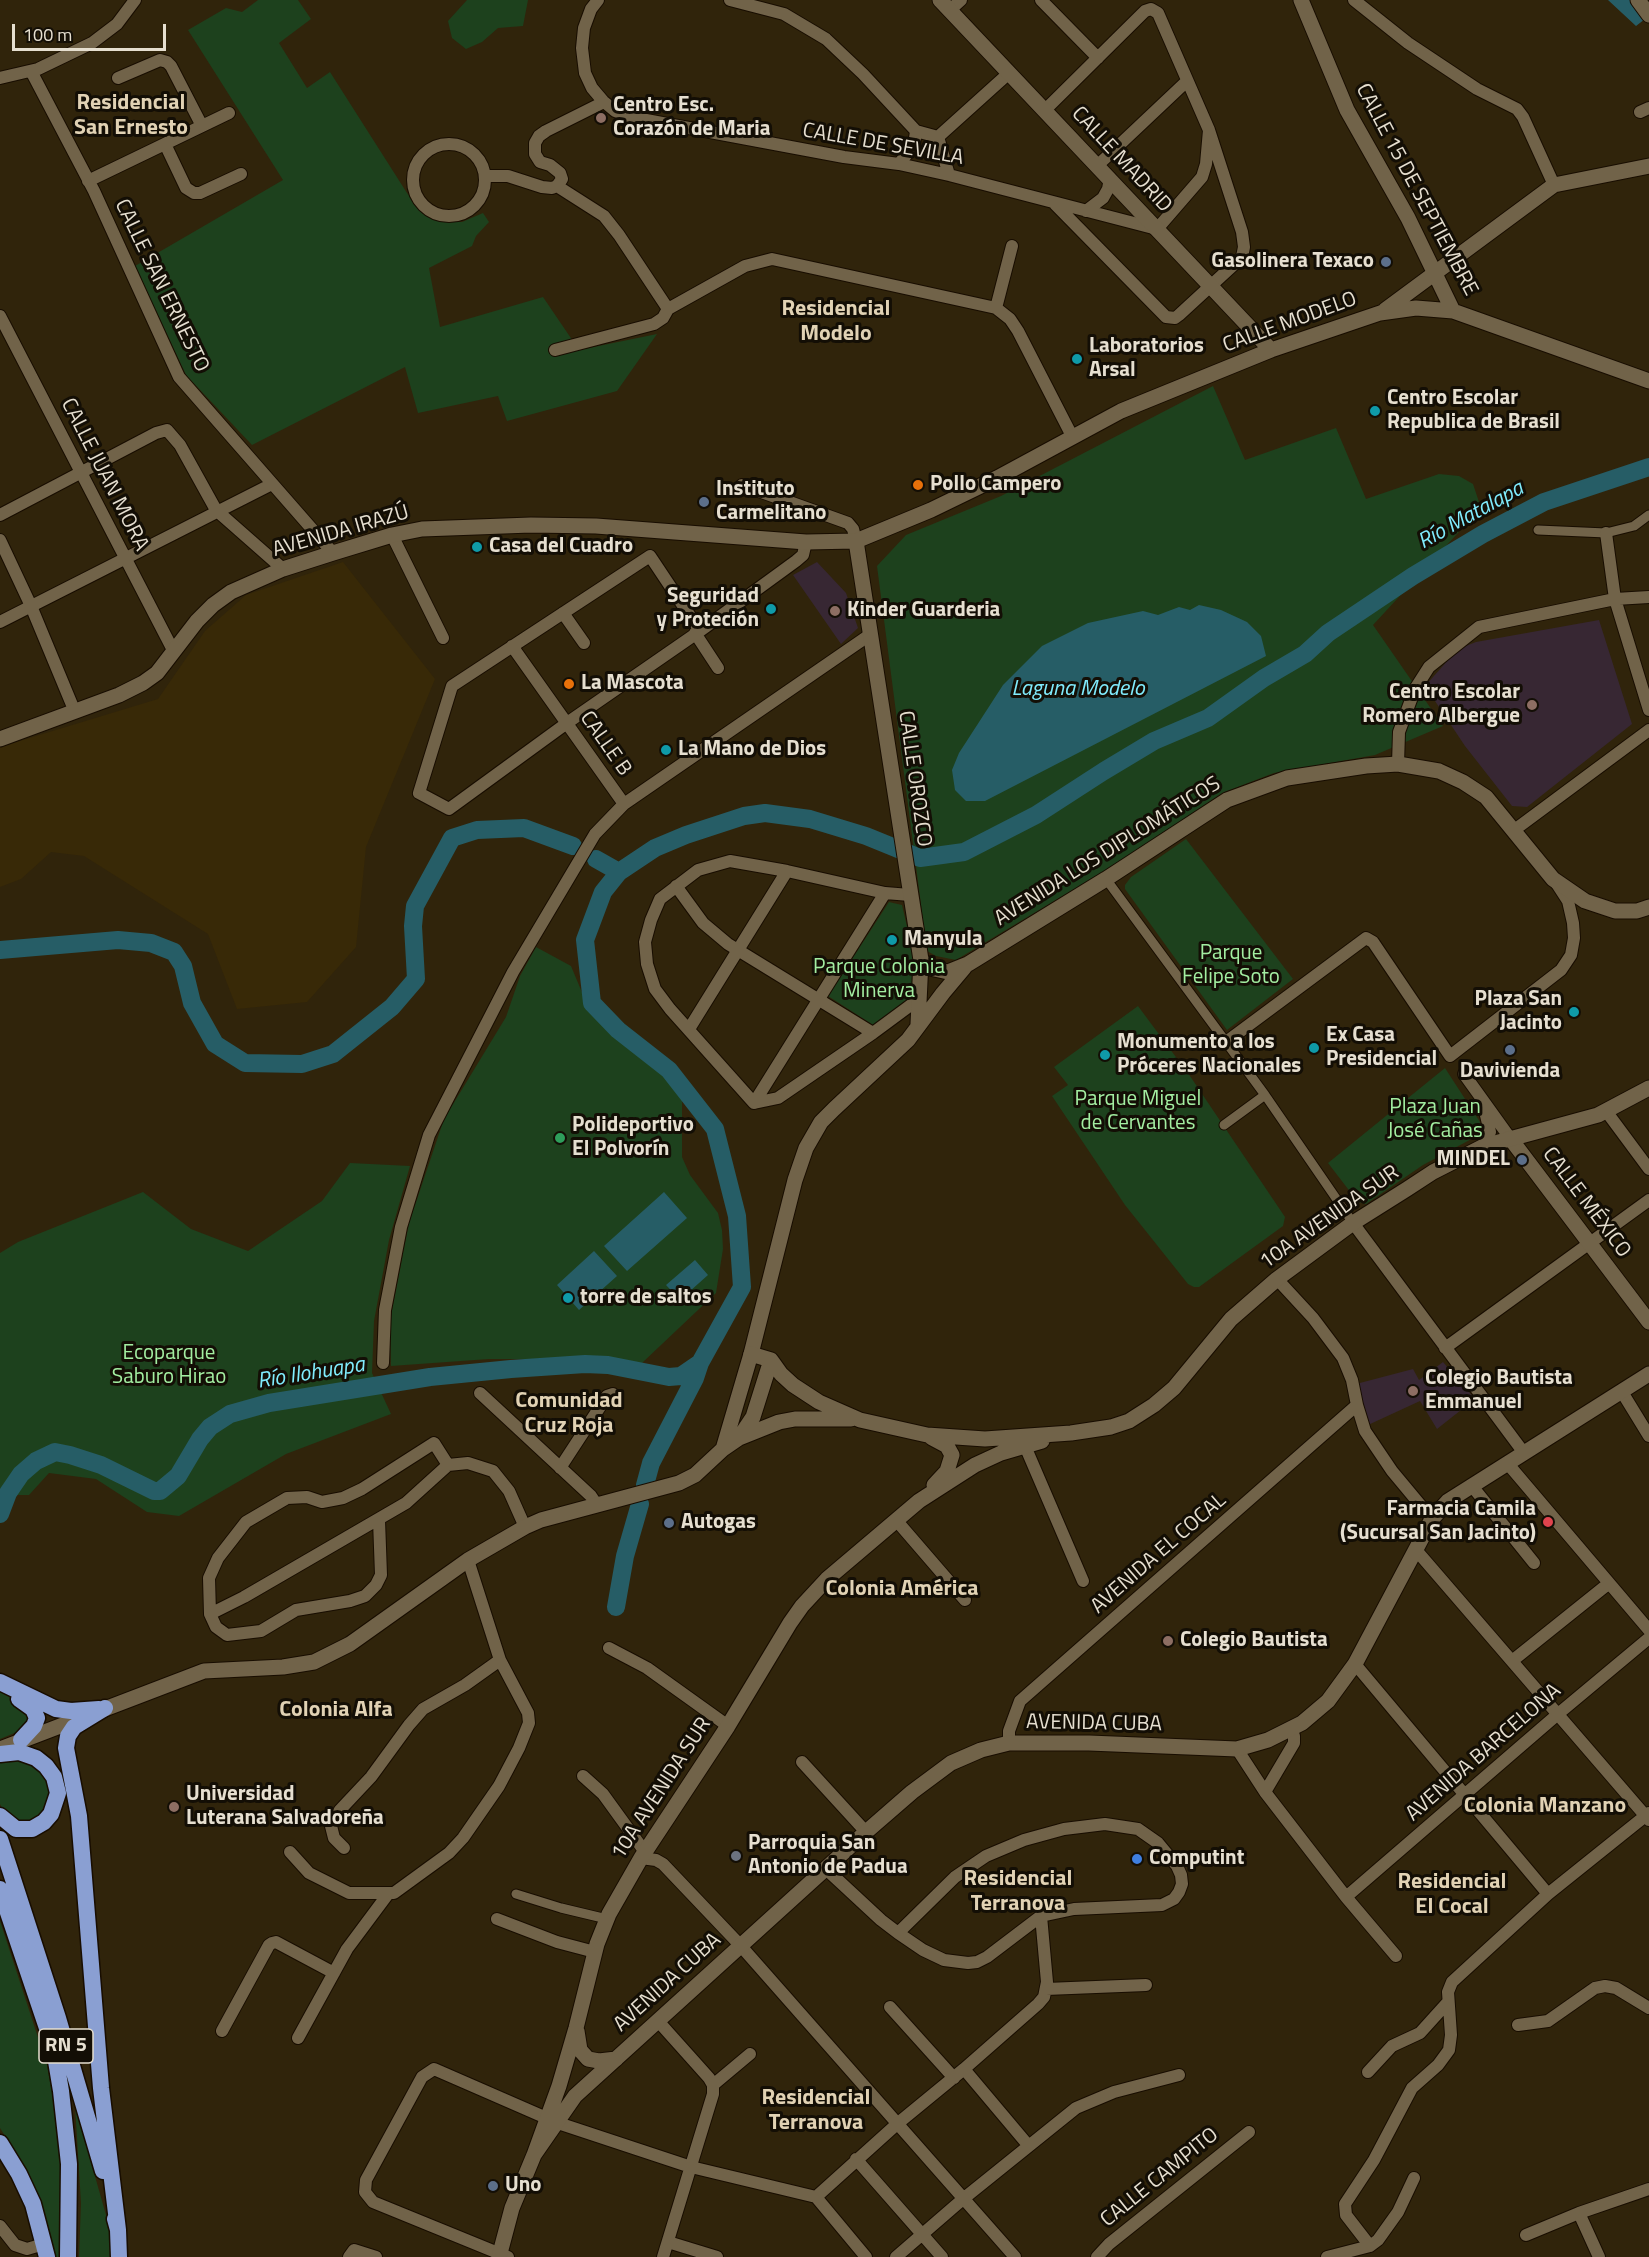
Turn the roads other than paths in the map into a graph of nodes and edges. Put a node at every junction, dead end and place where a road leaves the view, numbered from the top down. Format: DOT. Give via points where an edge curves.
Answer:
graph roads {
  1 [pos="135,0"];
  2 [pos="598,0"];
  3 [pos="730,0"];
  4 [pos="1041,0"];
  5 [pos="1301,0"];
  6 [pos="1354,0"];
  7 [pos="1638,0"];
  8 [pos="950,3"];
  9 [pos="1649,15"];
  10 [pos="1098,58"];
  11 [pos="31,71"];
  12 [pos="1009,73"];
  13 [pos="0,78"];
  14 [pos="118,78"];
  15 [pos="1187,81"];
  16 [pos="604,102"];
  17 [pos="1045,110"];
  18 [pos="229,113"];
  19 [pos="202,126"];
  20 [pos="1209,130"];
  21 [pos="916,131"];
  22 [pos="938,137"];
  23 [pos="165,144"];
  24 [pos="899,164"];
  25 [pos="1098,165"];
  26 [pos="1649,166"];
  27 [pos="241,174"];
  28 [pos="949,175"];
  29 [pos="486,176"];
  30 [pos="1110,178"];
  31 [pos="88,181"];
  32 [pos="1554,185"];
  33 [pos="557,186"];
  34 [pos="1055,204"];
  35 [pos="1086,211"];
  36 [pos="1157,229"];
  37 [pos="1012,246"];
  38 [pos="1434,272"];
  39 [pos="1211,285"];
  40 [pos="996,308"];
  41 [pos="668,309"];
  42 [pos="1453,311"];
  43 [pos="1380,313"];
  44 [pos="1,320"];
  45 [pos="555,350"];
  46 [pos="1271,350"];
  47 [pos="1649,381"];
  48 [pos="1073,438"];
  49 [pos="82,471"];
  50 [pos="272,483"];
  51 [pos="742,485"];
  52 [pos="216,510"];
  53 [pos="0,515"];
  54 [pos="1649,515"];
  55 [pos="1538,530"];
  56 [pos="1606,533"];
  57 [pos="393,534"];
  58 [pos="0,540"];
  59 [pos="856,541"];
  60 [pos="806,542"];
  61 [pos="333,553"];
  62 [pos="124,558"];
  63 [pos="283,569"];
  64 [pos="1649,597"];
  65 [pos="1615,599"];
  66 [pos="31,606"];
  67 [pos="563,613"];
  68 [pos="0,622"];
  69 [pos="697,632"];
  70 [pos="872,634"];
  71 [pos="443,638"];
  72 [pos="584,643"];
  73 [pos="512,646"];
  74 [pos="174,652"];
  75 [pos="718,668"];
  76 [pos="1649,710"];
  77 [pos="75,712"];
  78 [pos="567,723"];
  79 [pos="1649,730"];
  80 [pos="0,739"];
  81 [pos="1398,764"];
  82 [pos="624,804"];
  83 [pos="1513,831"];
  84 [pos="787,871"];
  85 [pos="1106,879"];
  86 [pos="1553,879"];
  87 [pos="676,886"];
  88 [pos="885,893"];
  89 [pos="910,895"];
  90 [pos="1649,907"];
  91 [pos="739,950"];
  92 [pos="921,960"];
  93 [pos="968,964"];
  94 [pos="819,999"];
  95 [pos="919,999"];
  96 [pos="918,1024"];
  97 [pos="689,1029"];
  98 [pos="873,1032"];
  99 [pos="1226,1042"];
  100 [pos="1464,1074"];
  101 [pos="1649,1088"];
  102 [pos="1265,1095"];
  103 [pos="1482,1101"];
  104 [pos="754,1103"];
  105 [pos="1606,1111"];
  106 [pos="1224,1125"];
  107 [pos="1510,1138"];
  108 [pos="1484,1146"];
  109 [pos="1649,1168"];
  110 [pos="1649,1200"];
  111 [pos="1353,1223"];
  112 [pos="1589,1243"];
  113 [pos="1277,1279"];
  114 [pos="1649,1322"];
  115 [pos="759,1331"];
  116 [pos="1445,1348"];
  117 [pos="751,1354"];
  118 [pos="771,1360"];
  119 [pos="383,1363"];
  120 [pos="1649,1374"];
  121 [pos="1622,1392"];
  122 [pos="480,1393"];
  123 [pos="613,1394"];
  124 [pos="1357,1405"];
  125 [pos="860,1420"];
  126 [pos="1071,1433"];
  127 [pos="927,1435"];
  128 [pos="1649,1436"];
  129 [pos="739,1438"];
  130 [pos="1025,1446"];
  131 [pos="723,1449"];
  132 [pos="1524,1453"];
  133 [pos="1508,1464"];
  134 [pos="448,1465"];
  135 [pos="560,1468"];
  136 [pos="1472,1486"];
  137 [pos="919,1501"];
  138 [pos="597,1505"];
  139 [pos="1432,1519"];
  140 [pos="379,1520"];
  141 [pos="896,1520"];
  142 [pos="525,1527"];
  143 [pos="1416,1550"];
  144 [pos="468,1560"];
  145 [pos="1534,1563"];
  146 [pos="1083,1581"];
  147 [pos="1608,1584"];
  148 [pos="965,1600"];
  149 [pos="210,1614"];
  150 [pos="1649,1630"];
  151 [pos="1649,1638"];
  152 [pos="609,1648"];
  153 [pos="500,1660"];
  154 [pos="1512,1661"];
  155 [pos="1355,1664"];
  156 [pos="0,1682"];
  157 [pos="0,1688"];
  158 [pos="105,1708"];
  159 [pos="1558,1714"];
  160 [pos="728,1726"];
  161 [pos="1291,1729"];
  162 [pos="21,1740"];
  163 [pos="1009,1743"];
  164 [pos="0,1749"];
  165 [pos="1237,1749"];
  166 [pos="0,1754"];
  167 [pos="802,1762"];
  168 [pos="584,1776"];
  169 [pos="1265,1792"];
  170 [pos="1465,1796"];
  171 [pos="0,1816"];
  172 [pos="1648,1816"];
  173 [pos="866,1832"];
  174 [pos="0,1839"];
  175 [pos="344,1848"];
  176 [pos="290,1852"];
  177 [pos="643,1855"];
  178 [pos="826,1869"];
  179 [pos="0,1888"];
  180 [pos="388,1894"];
  181 [pos="516,1894"];
  182 [pos="1548,1894"];
  183 [pos="1346,1897"];
  184 [pos="1041,1916"];
  185 [pos="497,1919"];
  186 [pos="607,1919"];
  187 [pos="898,1933"];
  188 [pos="740,1945"];
  189 [pos="595,1952"];
  190 [pos="1396,1956"];
  191 [pos="334,1973"];
  192 [pos="1146,1985"];
  193 [pos="1046,1989"];
  194 [pos="1448,2002"];
  195 [pos="890,2007"];
  196 [pos="1649,2008"];
  197 [pos="658,2021"];
  198 [pos="1518,2025"];
  199 [pos="576,2028"];
  200 [pos="222,2031"];
  201 [pos="298,2038"];
  202 [pos="750,2054"];
  203 [pos="616,2059"];
  204 [pos="964,2069"];
  205 [pos="1368,2072"];
  206 [pos="1179,2075"];
  207 [pos="954,2078"];
  208 [pos="713,2085"];
  209 [pos="553,2121"];
  210 [pos="897,2124"];
  211 [pos="1249,2132"];
  212 [pos="0,2143"];
  213 [pos="1028,2145"];
  214 [pos="856,2159"];
  215 [pos="691,2167"];
  216 [pos="1414,2178"];
  217 [pos="1648,2191"];
  218 [pos="816,2197"];
  219 [pos="963,2199"];
  220 [pos="1579,2213"];
  221 [pos="0,2226"];
  222 [pos="118,2230"];
  223 [pos="922,2234"];
  224 [pos="1526,2235"];
  225 [pos="668,2242"];
  226 [pos="1370,2246"];
  227 [pos="45,2251"];
  228 [pos="502,2256"];
  229 [pos="26,2257"];
  230 [pos="68,2257"];
  231 [pos="119,2257"];
  232 [pos="349,2257"];
  233 [pos="376,2257"];
  234 [pos="663,2257"];
  235 [pos="717,2257"];
  236 [pos="866,2257"];
  237 [pos="896,2257"];
  238 [pos="942,2257"];
  239 [pos="1015,2257"];
  240 [pos="1097,2257"];
  241 [pos="1327,2257"];
  242 [pos="1599,2257"];
  1 -- 11 [label="street" via="117,24 92,43"];
  2 -- 16 [label="street" via="584,28 582,48 585,73"];
  3 -- 21 [label="street" via="784,14 826,39"];
  4 -- 10 [label="street"];
  5 -- 38 [label="street, CALLE 15 DE SEPTIEMBRE" via="1347,110"];
  6 -- 32 [label="street" via="1408,43 1477,89 1517,109"];
  7 -- 9 [label="street"];
  8 -- 12 [label="street, CALLE MADRID"];
  10 -- 15 [label="street" via="1151,9 1158,14"];
  10 -- 17 [label="street"];
  11 -- 13 [label="street"];
  11 -- 31 [label="street, CALLE SAN ERNESTO"];
  12 -- 17 [label="street, CALLE MADRID"];
  12 -- 22 [label="street"];
  14 -- 19 [label="street" via="160,60 167,62"];
  15 -- 20 [label="street"];
  15 -- 25 [label="street"];
  16 -- 24 [label="street, CALLE DE SEVILLA" via="630,117 844,158"];
  16 -- 33 [label="street" via="546,131 535,143 540,162 560,173 562,179"];
  17 -- 25 [label="street, CALLE MADRID"];
  18 -- 19 [label="street"];
  19 -- 23 [label="street"];
  20 -- 36 [label="street" via="1202,177"];
  20 -- 39 [label="street" via="1244,247 1242,257"];
  21 -- 22 [label="street"];
  21 -- 24 [label="street" via="914,145"];
  22 -- 28 [label="street"];
  23 -- 27 [label="street" via="186,188 194,193"];
  23 -- 31 [label="street"];
  24 -- 28 [label="street, CALLE DE SEVILLA"];
  25 -- 30 [label="street, CALLE MADRID"];
  26 -- 32 [label="street, CALLE MODELO"];
  28 -- 34 [label="street, CALLE DE SEVILLA"];
  29 -- 29 [label="street" via="485,191 478,203 467,213 453,217 426,208 413,184 414,169 421,156 446,143 460,144 473,151"];
  29 -- 33 [label="street" via="508,177 542,187"];
  30 -- 35 [label="street" via="1103,198"];
  30 -- 36 [label="street, CALLE MADRID"];
  31 -- 50 [label="street, CALLE SAN ERNESTO" via="179,377"];
  32 -- 38 [label="street, CALLE MODELO"];
  33 -- 41 [label="street" via="604,216"];
  34 -- 35 [label="street, CALLE DE SEVILLA"];
  34 -- 39 [label="street" via="1166,317 1175,318"];
  35 -- 36 [label="street, CALLE DE SEVILLA"];
  36 -- 39 [label="street, CALLE MADRID"];
  37 -- 40 [label="street"];
  38 -- 42 [label="street, CALLE 15 DE SEPTIEMBRE"];
  38 -- 43 [label="street, CALLE MODELO"];
  39 -- 46 [label="street, CALLE MADRID"];
  40 -- 41 [label="street" via="772,259 745,266"];
  40 -- 48 [label="street" via="1018,331"];
  41 -- 45 [label="street" via="654,324"];
  42 -- 43 [label="street, CALLE MODELO" via="1416,308"];
  42 -- 47 [label="street, CALLE 15 DE SEPTIEMBRE"];
  43 -- 46 [label="street, CALLE MODELO"];
  44 -- 49 [label="street, CALLE JUAN MORA"];
  46 -- 48 [label="street, CALLE MODELO" via="1121,411"];
  48 -- 59 [label="street, CALLE MODELO" via="931,510"];
  49 -- 52 [label="street" via="167,430 180,445"];
  49 -- 53 [label="street"];
  49 -- 62 [label="street, CALLE JUAN MORA"];
  50 -- 52 [label="street"];
  50 -- 61 [label="street, CALLE SAN ERNESTO"];
  51 -- 59 [label="street" via="848,523"];
  52 -- 62 [label="street"];
  52 -- 63 [label="street"];
  54 -- 56 [label="street" via="1634,526"];
  55 -- 56 [label="street"];
  56 -- 65 [label="street"];
  57 -- 60 [label="street, AVENIDA IRAZÚ" via="455,528 596,526"];
  57 -- 61 [label="street, AVENIDA IRAZÚ"];
  57 -- 71 [label="street"];
  58 -- 66 [label="street"];
  59 -- 60 [label="street, AVENIDA IRAZÚ"];
  59 -- 70 [label="street, CALLE OROZCO"];
  60 -- 69 [label="street" via="803,555 796,561"];
  61 -- 63 [label="street, AVENIDA IRAZÚ"];
  62 -- 66 [label="street"];
  62 -- 74 [label="street, CALLE JUAN MORA"];
  63 -- 74 [label="street, AVENIDA IRAZÚ" via="231,592 213,605"];
  64 -- 65 [label="street"];
  65 -- 76 [label="street"];
  65 -- 81 [label="street" via="1479,627 1429,667 1415,689 1399,732"];
  66 -- 68 [label="street"];
  66 -- 77 [label="street"];
  67 -- 69 [label="street" via="650,556"];
  67 -- 72 [label="street"];
  67 -- 73 [label="street"];
  69 -- 75 [label="street"];
  69 -- 78 [label="street"];
  70 -- 82 [label="street"];
  70 -- 89 [label="street, CALLE OROZCO"];
  73 -- 78 [label="street, CALLE B"];
  73 -- 78 [label="street" via="452,686 419,793 449,809"];
  74 -- 77 [label="street, AVENIDA IRAZÚ" via="157,673 142,683"];
  77 -- 80 [label="street, AVENIDA IRAZÚ"];
  78 -- 82 [label="street, CALLE B"];
  79 -- 83 [label="street"];
  81 -- 83 [label="street, AVENIDA LOS DIPLOMÁTICOS" via="1438,771 1463,782 1485,797"];
  81 -- 85 [label="street, AVENIDA LOS DIPLOMÁTICOS" via="1287,778 1260,786 1227,800"];
  82 -- 119 [label="street" via="595,834 561,890 513,972 429,1135 400,1227 385,1310"];
  83 -- 86 [label="street, AVENIDA LOS DIPLOMÁTICOS"];
  84 -- 87 [label="street" via="730,861 698,870"];
  84 -- 88 [label="street"];
  84 -- 91 [label="street"];
  85 -- 93 [label="street, AVENIDA LOS DIPLOMÁTICOS"];
  85 -- 99 [label="street"];
  86 -- 90 [label="street, AVENIDA LOS DIPLOMÁTICOS" via="1585,901 1615,911"];
  86 -- 99 [label="street" via="1571,912 1571,955 1561,970 1450,1056 1369,939 1362,939"];
  87 -- 91 [label="street" via="703,923"];
  87 -- 97 [label="street" via="660,899 645,942 647,964 656,989"];
  88 -- 89 [label="street"];
  88 -- 94 [label="street"];
  89 -- 92 [label="street, CALLE OROZCO"];
  91 -- 94 [label="street"];
  91 -- 97 [label="street"];
  92 -- 93 [label="street, AVENIDA LOS DIPLOMÁTICOS" via="930,968 948,972"];
  92 -- 95 [label="street, CALLE OROZCO"];
  93 -- 96 [label="street, AVENIDA LOS DIPLOMÁTICOS"];
  94 -- 98 [label="street"];
  94 -- 104 [label="street"];
  95 -- 96 [label="street, CALLE OROZCO"];
  95 -- 98 [label="street"];
  96 -- 115 [label="street, AVENIDA LOS DIPLOMÁTICOS" via="908,1040 821,1122 806,1148"];
  97 -- 104 [label="street"];
  98 -- 104 [label="street" via="778,1098"];
  99 -- 102 [label="street"];
  100 -- 103 [label="street"];
  101 -- 105 [label="street, 10A AVENIDA SUR"];
  102 -- 106 [label="street"];
  102 -- 111 [label="street"];
  103 -- 107 [label="street"];
  103 -- 108 [label="street" via="1490,1132"];
  105 -- 107 [label="street, 10A AVENIDA SUR"];
  105 -- 109 [label="street"];
  107 -- 108 [label="street, 10A AVENIDA SUR"];
  107 -- 112 [label="street, CALLE MÉXICO"];
  108 -- 111 [label="street, 10A AVENIDA SUR" via="1433,1172"];
  110 -- 112 [label="street"];
  111 -- 113 [label="street, 10A AVENIDA SUR"];
  111 -- 116 [label="street"];
  112 -- 114 [label="street, CALLE MÉXICO"];
  112 -- 116 [label="street"];
  113 -- 124 [label="street" via="1343,1358"];
  113 -- 126 [label="street, 10A AVENIDA SUR" via="1231,1319 1174,1388 1154,1405 1112,1426"];
  115 -- 117 [label="street, AVENIDA LOS DIPLOMÁTICOS"];
  115 -- 118 [label="street"];
  116 -- 132 [label="street"];
  117 -- 118 [label="street"];
  117 -- 131 [label="street, AVENIDA LOS DIPLOMÁTICOS"];
  118 -- 125 [label="street" via="806,1395"];
  118 -- 129 [label="street" via="753,1417"];
  120 -- 121 [label="street, AVENIDA CUBA"];
  121 -- 128 [label="street"];
  121 -- 132 [label="street, AVENIDA CUBA"];
  122 -- 135 [label="street"];
  123 -- 135 [label="street" via="607,1396"];
  124 -- 139 [label="street" via="1365,1431"];
  124 -- 163 [label="street, AVENIDA EL COCAL" via="1020,1701 1009,1731"];
  125 -- 127 [label="street"];
  125 -- 129 [label="street" via="795,1419"];
  126 -- 127 [label="street, 10A AVENIDA SUR" via="985,1439"];
  126 -- 130 [label="street, 10A AVENIDA SUR"];
  127 -- 137 [label="street, 10A AVENIDA SUR" via="947,1446 952,1461"];
  129 -- 131 [label="street"];
  130 -- 137 [label="street, 10A AVENIDA SUR" via="975,1465"];
  130 -- 146 [label="street"];
  131 -- 138 [label="street" via="679,1483"];
  132 -- 133 [label="street, AVENIDA CUBA"];
  133 -- 136 [label="street, AVENIDA CUBA"];
  133 -- 147 [label="street"];
  134 -- 140 [label="street" via="406,1503"];
  134 -- 142 [label="street" via="468,1463 493,1471 508,1491"];
  134 -- 149 [label="street" via="434,1443 343,1498 322,1502 307,1497 287,1498 246,1522 218,1558 209,1578"];
  135 -- 138 [label="street"];
  136 -- 139 [label="street, AVENIDA CUBA" via="1448,1501"];
  136 -- 145 [label="street"];
  137 -- 141 [label="street, 10A AVENIDA SUR"];
  138 -- 142 [label="street"];
  139 -- 143 [label="street, AVENIDA CUBA"];
  140 -- 149 [label="street"];
  140 -- 149 [label="street" via="381,1575 364,1596 296,1610 261,1631 243,1634 227,1635 216,1627"];
  141 -- 148 [label="street"];
  141 -- 160 [label="street, 10A AVENIDA SUR" via="840,1567 802,1606"];
  142 -- 144 [label="street"];
  143 -- 154 [label="street"];
  143 -- 155 [label="street, AVENIDA CUBA"];
  144 -- 153 [label="street"];
  144 -- 158 [label="street" via="350,1644 314,1662 204,1671"];
  147 -- 150 [label="street"];
  147 -- 154 [label="street"];
  151 -- 159 [label="street, AVENIDA BARCELONA"];
  152 -- 160 [label="street" via="647,1668"];
  153 -- 175 [label="street" via="423,1708 371,1777 340,1810 331,1826 334,1838"];
  153 -- 180 [label="street" via="528,1713 529,1723 519,1748 499,1786 463,1838 420,1875"];
  154 -- 159 [label="street"];
  155 -- 161 [label="street, AVENIDA CUBA" via="1328,1701"];
  155 -- 170 [label="street"];
  156 -- 158 [label="highway" via="56,1709"];
  157 -- 162 [label="highway" via="29,1704 36,1715 34,1726"];
  158 -- 162 [label="street"];
  158 -- 222 [label="highway" via="74,1727 66,1748 79,1816 101,2088"];
  159 -- 170 [label="street, AVENIDA BARCELONA"];
  159 -- 172 [label="street"];
  160 -- 177 [label="street, 10A AVENIDA SUR"];
  161 -- 165 [label="street, AVENIDA CUBA"];
  161 -- 169 [label="street" via="1294,1743"];
  162 -- 164 [label="street"];
  163 -- 165 [label="street, AVENIDA CUBA"];
  163 -- 173 [label="street, AVENIDA CUBA" via="951,1763"];
  165 -- 169 [label="street"];
  166 -- 171 [label="highway" via="19,1752 36,1758 54,1777 58,1793 51,1814 27,1831 16,1829"];
  167 -- 173 [label="street"];
  168 -- 177 [label="street" via="603,1794"];
  169 -- 183 [label="street"];
  170 -- 182 [label="street"];
  170 -- 183 [label="street, AVENIDA BARCELONA"];
  172 -- 182 [label="street"];
  173 -- 178 [label="street, AVENIDA CUBA"];
  174 -- 222 [label="highway, RN 5" via="58,2018"];
  176 -- 180 [label="street" via="309,1873 349,1893"];
  177 -- 186 [label="street, 10A AVENIDA SUR"];
  177 -- 188 [label="street" via="663,1864"];
  178 -- 187 [label="street"];
  178 -- 188 [label="street, AVENIDA CUBA"];
  179 -- 230 [label="highway, RN 5" via="54,2049 69,2164"];
  180 -- 191 [label="street"];
  181 -- 186 [label="street"];
  182 -- 194 [label="street" via="1452,1982"];
  183 -- 190 [label="street"];
  184 -- 187 [label="street" via="977,1962 944,1960"];
  184 -- 187 [label="street" via="1074,1909 1162,1905 1179,1892 1181,1875 1158,1844 1138,1828 1105,1824 1064,1829 986,1856 955,1877"];
  184 -- 193 [label="street"];
  185 -- 189 [label="street"];
  186 -- 189 [label="street, 10A AVENIDA SUR"];
  188 -- 197 [label="street, AVENIDA CUBA"];
  188 -- 210 [label="street"];
  189 -- 199 [label="street, 10A AVENIDA SUR"];
  191 -- 200 [label="street" via="272,1942"];
  191 -- 201 [label="street"];
  192 -- 193 [label="street"];
  193 -- 204 [label="street" via="1038,2004"];
  194 -- 205 [label="street" via="1420,2033 1392,2046"];
  194 -- 226 [label="street" via="1452,2035 1449,2050 1412,2088 1374,2160 1345,2204 1346,2215"];
  195 -- 207 [label="street"];
  196 -- 198 [label="street" via="1616,1988 1605,1986 1595,1988 1548,2021"];
  197 -- 203 [label="street, AVENIDA CUBA"];
  197 -- 208 [label="street"];
  199 -- 203 [label="street" via="580,2050 588,2059"];
  199 -- 209 [label="street, 10A AVENIDA SUR"];
  202 -- 208 [label="street"];
  203 -- 209 [label="street, AVENIDA CUBA"];
  204 -- 207 [label="street"];
  204 -- 213 [label="street"];
  206 -- 213 [label="street" via="1114,2092 1076,2108"];
  207 -- 210 [label="street"];
  208 -- 215 [label="street"];
  209 -- 215 [label="street"];
  209 -- 228 [label="street, AVENIDA CUBA" via="512,2208"];
  209 -- 228 [label="street" via="434,2069 422,2077 366,2180 365,2192 373,2202"];
  210 -- 214 [label="street"];
  210 -- 219 [label="street"];
  211 -- 240 [label="street, CALLE CAMPITO"];
  212 -- 227 [label="highway" via="31,2198"];
  213 -- 219 [label="street"];
  214 -- 218 [label="street"];
  214 -- 223 [label="street"];
  215 -- 218 [label="street"];
  215 -- 225 [label="street"];
  216 -- 226 [label="street" via="1387,2229"];
  217 -- 220 [label="street"];
  218 -- 236 [label="street"];
  219 -- 223 [label="street"];
  219 -- 239 [label="street"];
  220 -- 224 [label="street"];
  220 -- 242 [label="street"];
  221 -- 227 [label="street" via="15,2245"];
  222 -- 231 [label="highway, RN 5"];
  223 -- 237 [label="street"];
  223 -- 238 [label="street"];
  225 -- 234 [label="street"];
  225 -- 235 [label="street"];
  226 -- 241 [label="street"];
  227 -- 229 [label="street"];
  232 -- 233 [label="street" via="354,2250"];
}
